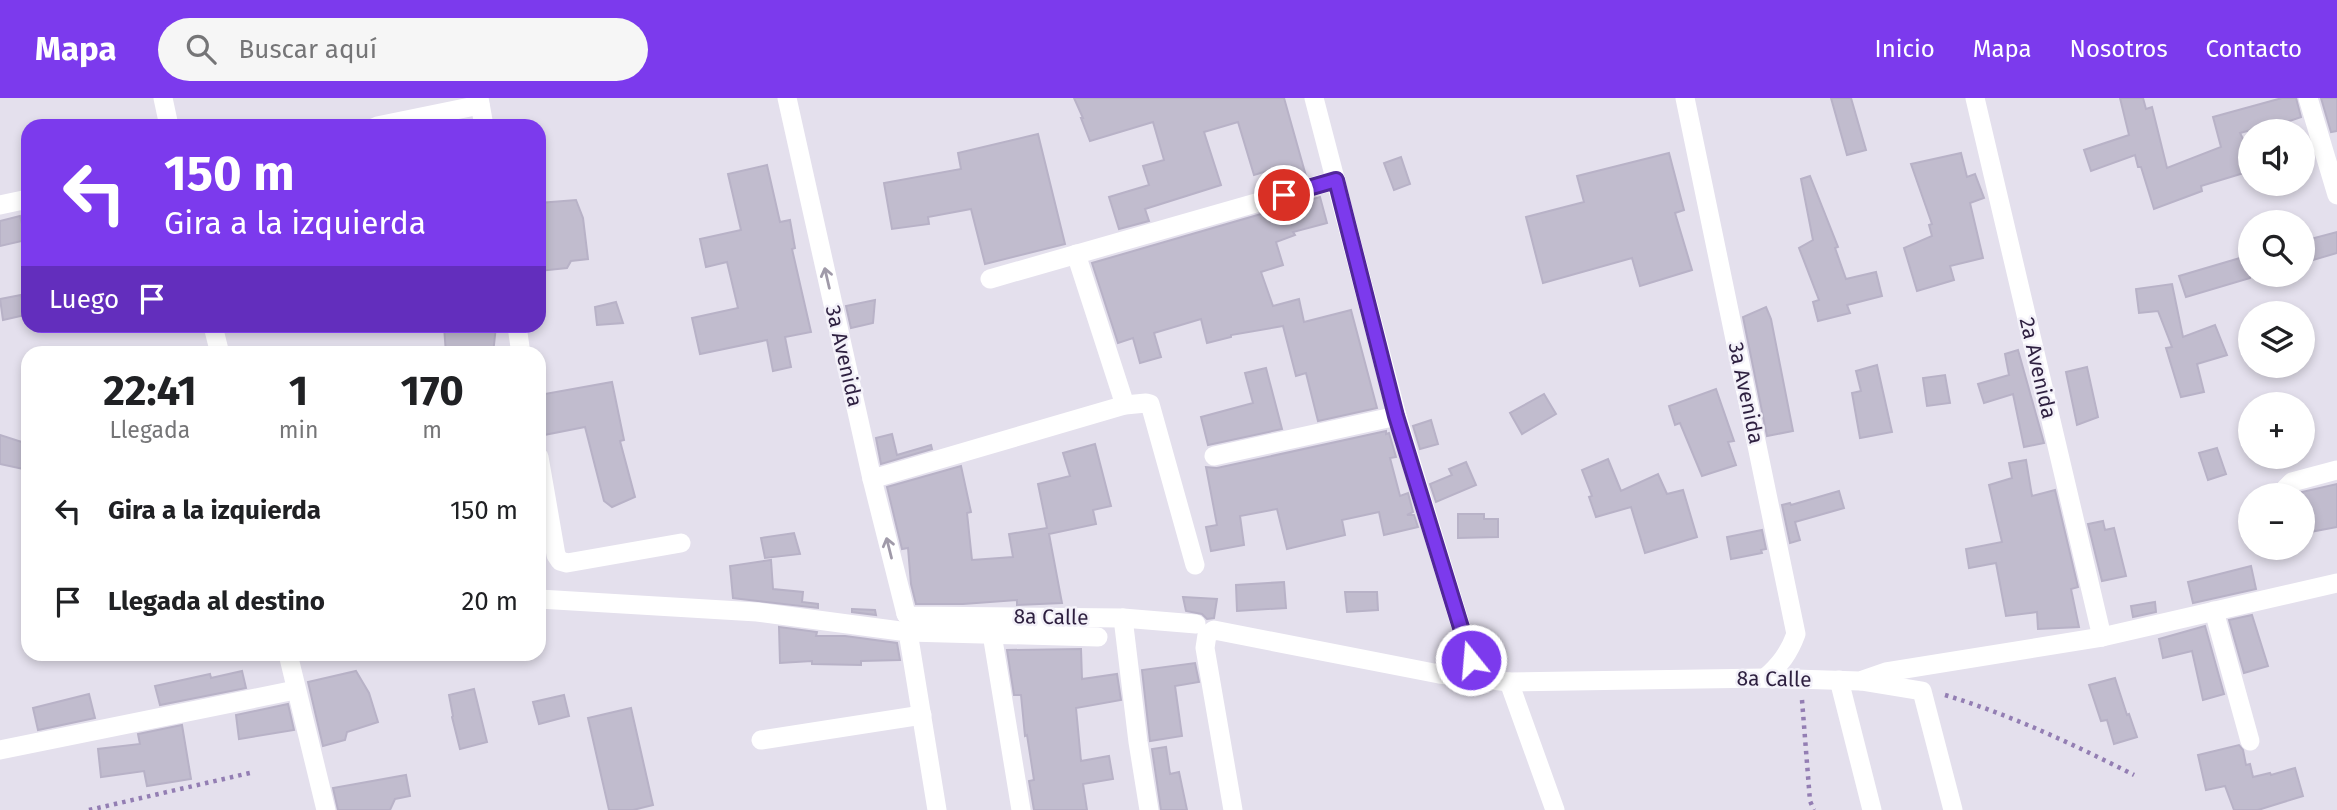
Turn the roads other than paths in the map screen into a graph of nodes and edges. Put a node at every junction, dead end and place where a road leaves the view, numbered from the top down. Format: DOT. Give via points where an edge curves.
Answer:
graph roads {
  1 [pos="163,98"];
  2 [pos="786,98"];
  3 [pos="1314,98"];
  4 [pos="1685,98"];
  5 [pos="1975,98"];
  6 [pos="2308,98"];
  7 [pos="480,101"];
  8 [pos="168,119"];
  9 [pos="406,119"];
  10 [pos="483,119"];
  11 [pos="1336,180"];
  12 [pos="2337,195"];
  13 [pos="21,200"];
  14 [pos="0,205"];
  15 [pos="1076,254"];
  16 [pos="990,279"];
  17 [pos="1125,405"];
  18 [pos="1396,416"];
  19 [pos="1214,456"];
  20 [pos="2337,470"];
  21 [pos="872,479"];
  22 [pos="2291,483"];
  23 [pos="546,497"];
  24 [pos="681,543"];
  25 [pos="1195,565"];
  26 [pos="2337,583"];
  27 [pos="546,599"];
  28 [pos="2214,611"];
  29 [pos="1123,618"];
  30 [pos="901,625"];
  31 [pos="1201,630"];
  32 [pos="992,634"];
  33 [pos="2102,637"];
  34 [pos="1098,638"];
  35 [pos="289,661"];
  36 [pos="1440,674"];
  37 [pos="1765,678"];
  38 [pos="1839,680"];
  39 [pos="1860,681"];
  40 [pos="1509,682"];
  41 [pos="295,690"];
  42 [pos="922,715"];
  43 [pos="761,740"];
  44 [pos="2250,741"];
  45 [pos="0,750"];
  46 [pos="326,810"];
  47 [pos="937,810"];
  48 [pos="1021,810"];
  49 [pos="1149,810"];
  50 [pos="1233,810"];
  51 [pos="1555,810"];
  52 [pos="1872,810"];
  53 [pos="1953,810"];
  1 -- 8 [label="street"];
  21 -- 2 [label="street, 3a Avenida, one-way"];
  3 -- 11 [label="street"];
  4 -- 37 [label="street, 3a Avenida" via="1796,634 1782,663"];
  5 -- 33 [label="street, 2a Avenida"];
  6 -- 12 [label="street"];
  7 -- 9 [label="street"];
  7 -- 10 [label="street"];
  11 -- 15 [label="street"];
  11 -- 18 [label="street"];
  13 -- 14 [label="street"];
  15 -- 16 [label="street"];
  15 -- 17 [label="street"];
  17 -- 21 [label="street"];
  17 -- 25 [label="street" via="1150,404"];
  18 -- 19 [label="street"];
  18 -- 36 [label="street" via="1471,660 1468,666"];
  20 -- 22 [label="street"];
  30 -- 21 [label="street, 3a Avenida, one-way"];
  23 -- 24 [label="street" via="560,561"];
  26 -- 28 [label="street, 8a Calle"];
  27 -- 30 [label="street"];
  28 -- 33 [label="street, 8a Calle"];
  28 -- 44 [label="street"];
  29 -- 30 [label="street, 8a Calle" via="911,616"];
  29 -- 31 [label="street, 8a Calle"];
  29 -- 49 [label="street"];
  30 -- 32 [label="street"];
  30 -- 42 [label="street, 3a Avenida"];
  31 -- 36 [label="street, 8a Calle"];
  31 -- 50 [label="street"];
  32 -- 34 [label="street"];
  32 -- 48 [label="street"];
  33 -- 39 [label="street, 8a Calle" via="1886,672"];
  35 -- 41 [label="street"];
  36 -- 40 [label="street, 8a Calle"];
  37 -- 38 [label="street, 8a Calle"];
  37 -- 40 [label="street, 8a Calle"];
  38 -- 39 [label="street, 8a Calle"];
  38 -- 52 [label="street"];
  39 -- 53 [label="street" via="1922,691"];
  40 -- 51 [label="street"];
  41 -- 45 [label="street"];
  41 -- 46 [label="street"];
  42 -- 43 [label="street"];
  42 -- 47 [label="street, 3a Avenida"];
}
